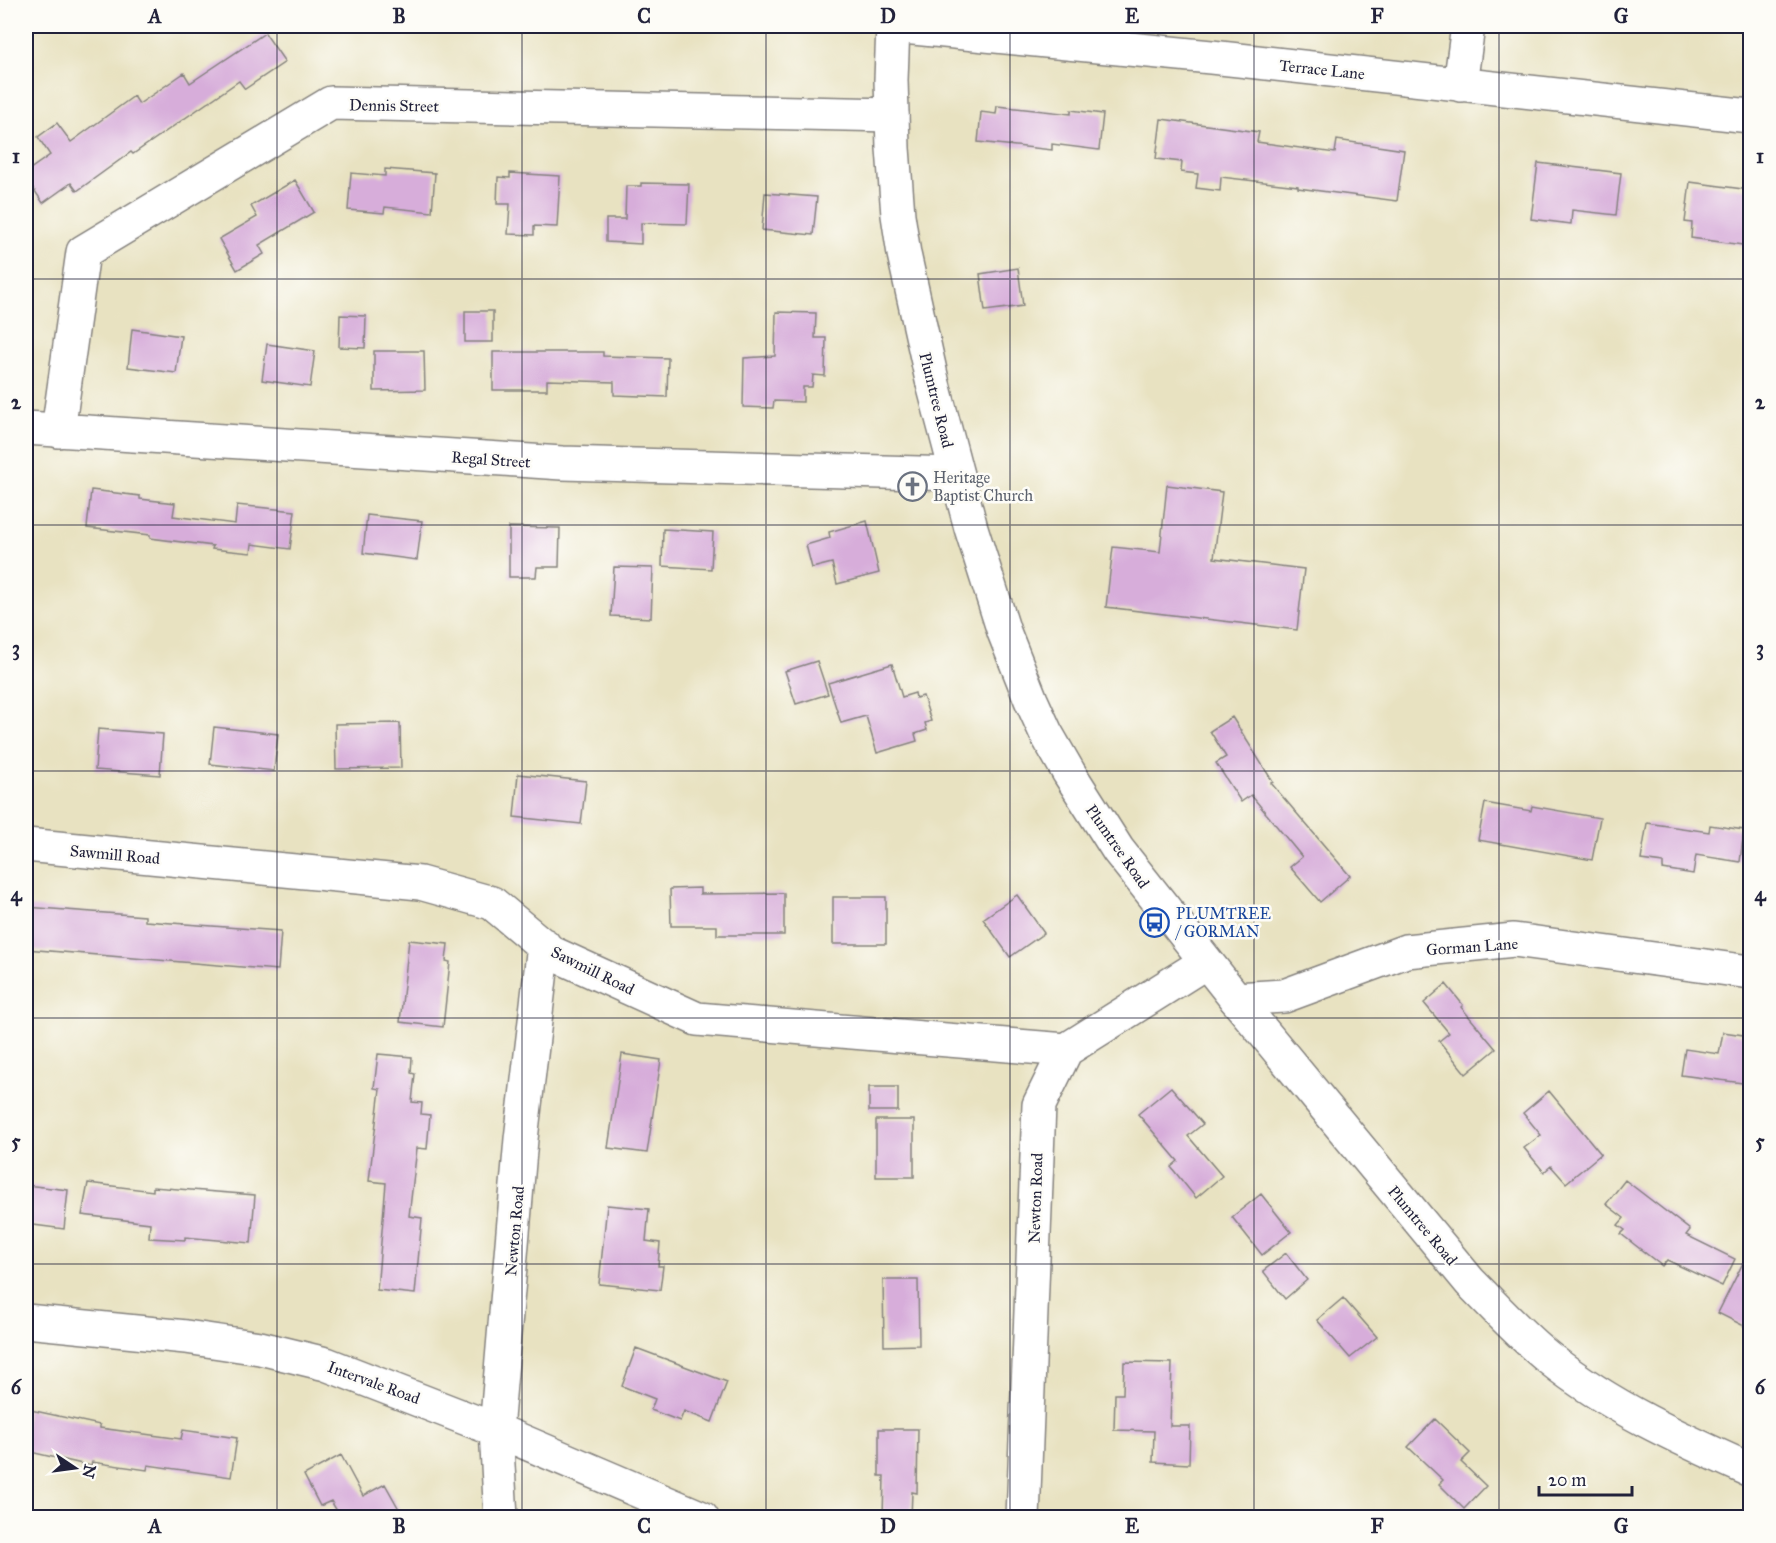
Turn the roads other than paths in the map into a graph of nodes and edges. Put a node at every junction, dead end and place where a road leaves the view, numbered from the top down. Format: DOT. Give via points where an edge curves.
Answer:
graph roads {
  1 [pos="893,26"];
  2 [pos="1468,26"];
  3 [pos="1460,85"];
  4 [pos="892,115"];
  5 [pos="1750,116"];
  6 [pos="26,428"];
  7 [pos="58,431"];
  8 [pos="956,474"];
  9 [pos="26,845"];
  10 [pos="544,945"];
  11 [pos="1206,962"];
  12 [pos="1750,972"];
  13 [pos="1236,999"];
  14 [pos="1066,1050"];
  15 [pos="26,1321"];
  16 [pos="496,1430"];
  17 [pos="1750,1470"];
  18 [pos="501,1518"];
  19 [pos="702,1518"];
  20 [pos="1023,1518"];
  1 -- 3 [label="street, Terrace Lane"];
  1 -- 4 [label="street, Plumtree Road"];
  2 -- 3 [label="street"];
  3 -- 5 [label="street, Terrace Lane"];
  4 -- 7 [label="street, Dennis Street" via="331,103 82,252"];
  4 -- 8 [label="street, Plumtree Road" via="904,254"];
  6 -- 7 [label="street, Regal Street"];
  7 -- 8 [label="street, Regal Street" via="562,463"];
  8 -- 11 [label="street, Plumtree Road" via="1004,632 1046,733 1118,850"];
  9 -- 10 [label="street, Sawmill Road" via="420,883 492,903"];
  10 -- 14 [label="street, Sawmill Road" via="552,953 698,1019"];
  10 -- 16 [label="street, Newton Road" via="521,1139"];
  11 -- 13 [label="street, Plumtree Road"];
  11 -- 14 [label="street"];
  12 -- 13 [label="street, Gorman Lane" via="1514,940 1406,951 1284,996"];
  13 -- 17 [label="street, Plumtree Road" via="1470,1282 1521,1334 1612,1402"];
  14 -- 20 [label="street, Newton Road" via="1039,1105"];
  15 -- 16 [label="street, Intervale Road" via="186,1337 282,1353 351,1373"];
  16 -- 18 [label="street, Newton Road"];
  16 -- 19 [label="street, Intervale Road"];
}
